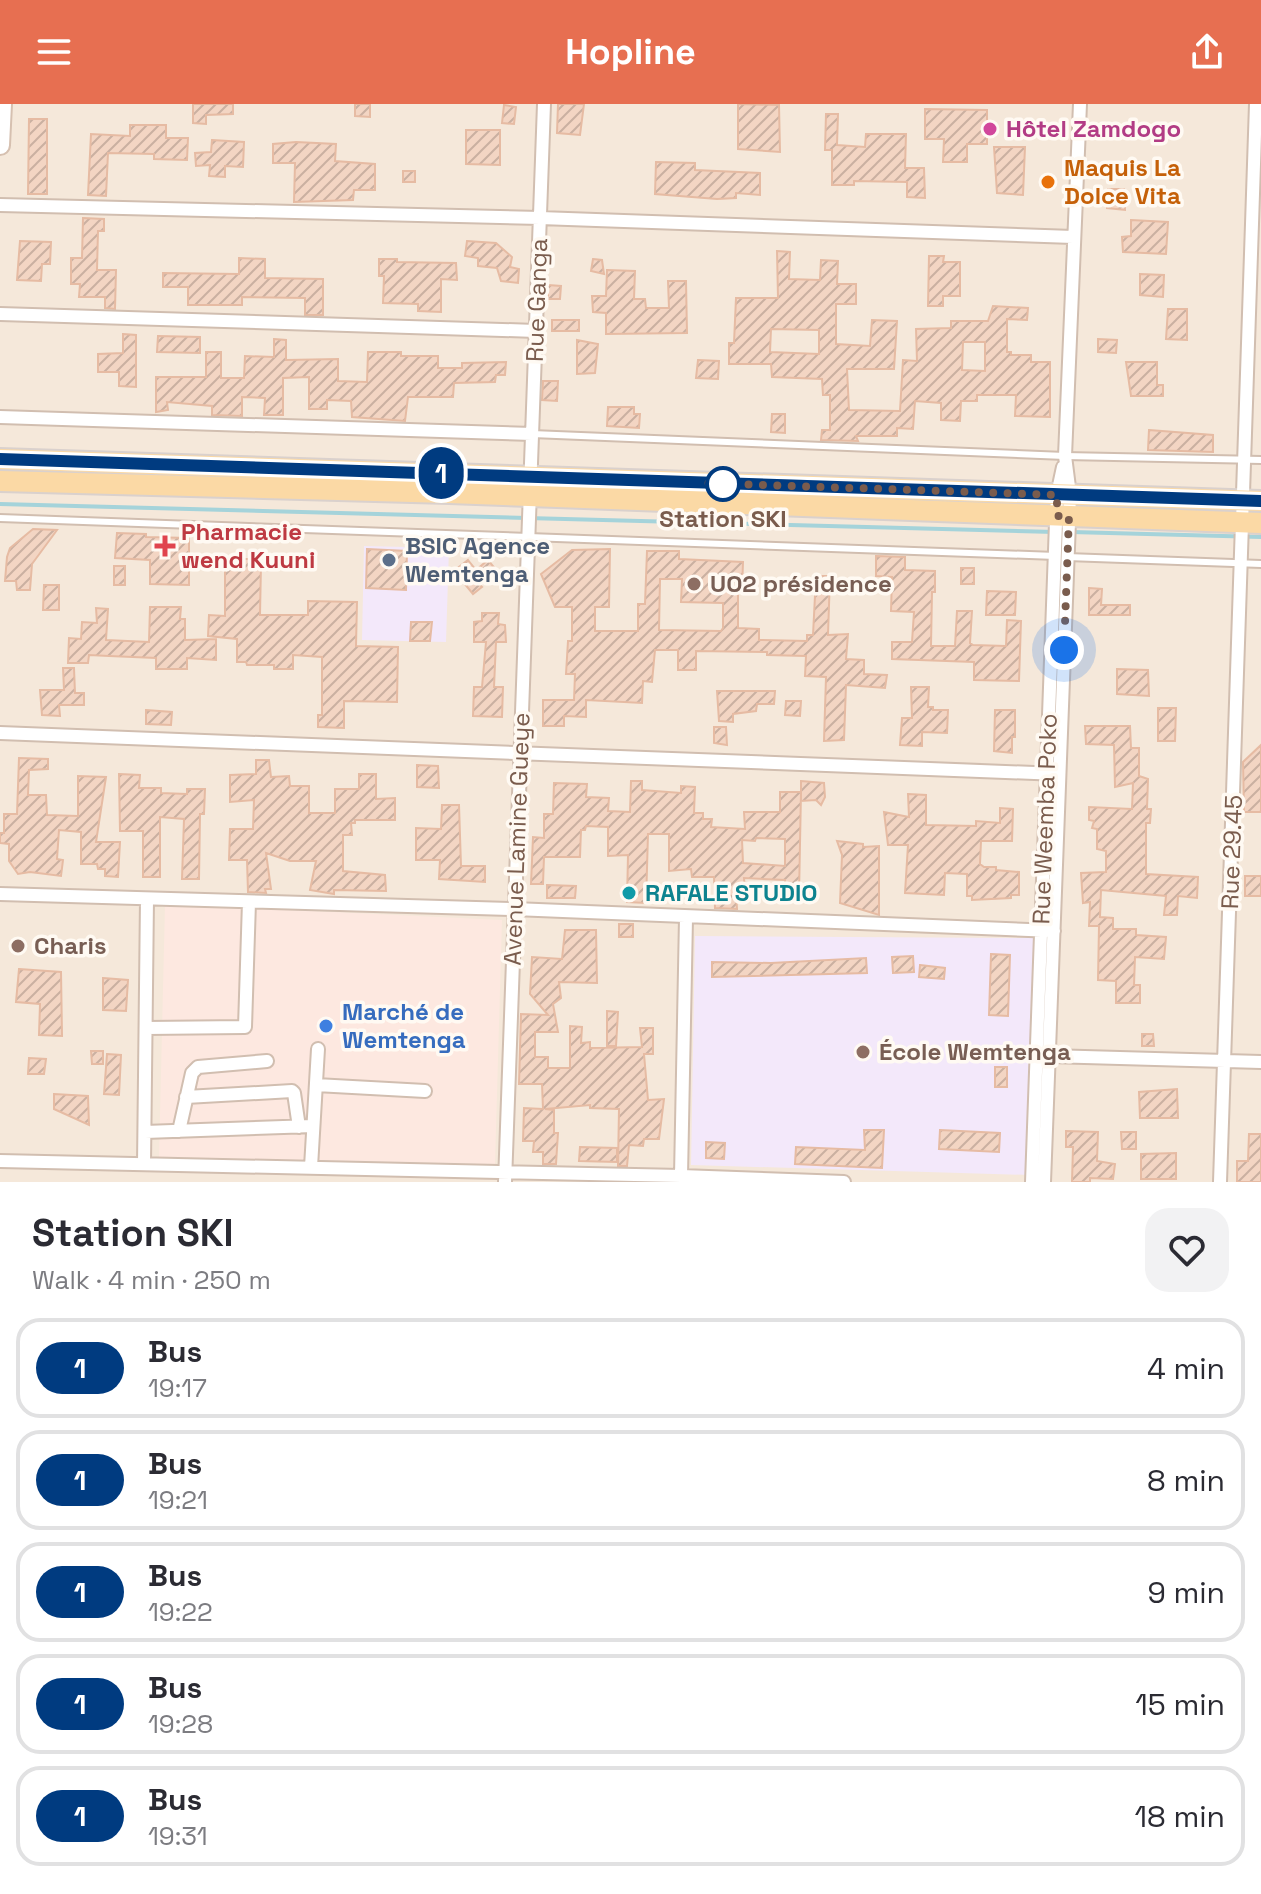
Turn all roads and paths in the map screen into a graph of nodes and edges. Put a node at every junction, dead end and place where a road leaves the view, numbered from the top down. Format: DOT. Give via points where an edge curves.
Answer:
graph roads {
  1 [pos="2,104"];
  2 [pos="544,104"];
  3 [pos="1080,104"];
  4 [pos="1256,104"];
  5 [pos="0,145"];
  6 [pos="0,205"];
  7 [pos="540,218"];
  8 [pos="1073,237"];
  9 [pos="0,314"];
  10 [pos="536,331"];
  11 [pos="0,417"];
  12 [pos="532,434"];
  13 [pos="1065,456"];
  14 [pos="0,459"];
  15 [pos="1243,460"];
  16 [pos="1261,460"];
  17 [pos="0,481"];
  18 [pos="530,486"];
  19 [pos="1252,501"];
  20 [pos="1063,506"];
  21 [pos="0,518"];
  22 [pos="1251,522"];
  23 [pos="528,537"];
  24 [pos="1061,557"];
  25 [pos="1240,563"];
  26 [pos="1261,564"];
  27 [pos="0,733"];
  28 [pos="520,752"];
  29 [pos="1053,773"];
  30 [pos="0,894"];
  31 [pos="147,899"];
  32 [pos="249,902"];
  33 [pos="514,909"];
  34 [pos="686,918"];
  35 [pos="1047,931"];
  36 [pos="146,1028"];
  37 [pos="318,1049"];
  38 [pos="1049,1056"];
  39 [pos="267,1061"];
  40 [pos="1225,1061"];
  41 [pos="1261,1062"];
  42 [pos="316,1085"];
  43 [pos="425,1091"];
  44 [pos="186,1097"];
  45 [pos="313,1126"];
  46 [pos="299,1127"];
  47 [pos="179,1131"];
  48 [pos="145,1132"];
  49 [pos="0,1161"];
  50 [pos="144,1164"];
  51 [pos="311,1167"];
  52 [pos="681,1176"];
  53 [pos="505,1177"];
  54 [pos="844,1182"];
  55 [pos="1032,1182"];
  56 [pos="1044,1182"];
  57 [pos="1220,1182"];
  1 -- 5 [label="main road"];
  2 -- 7 [label="street, Rue Ganga"];
  3 -- 8 [label="street, Rue Weemba Poko"];
  4 -- 15 [label="street, Rue 29.45"];
  6 -- 7 [label="street"];
  7 -- 8 [label="street"];
  7 -- 10 [label="street, Rue Ganga"];
  8 -- 13 [label="street, Rue Weemba Poko"];
  9 -- 10 [label="street"];
  10 -- 12 [label="street, Rue Ganga"];
  11 -- 12 [label="street"];
  12 -- 13 [label="lane"];
  12 -- 18 [label="street, Rue Ganga"];
  13 -- 15 [label="lane"];
  13 -- 20 [label="street, Rue Weemba Poko"];
  14 -- 18 [label="main road"];
  15 -- 16 [label="lane"];
  15 -- 19 [label="street, Rue 29.45"];
  17 -- 18 [label="main road"];
  18 -- 20 [label="main road"];
  18 -- 23 [label="street, Avenue Lamine Gueye"];
  19 -- 20 [label="main road"];
  19 -- 22 [label="street, Rue 29.45"];
  20 -- 22 [label="main road"];
  20 -- 24 [label="street, Rue Weemba Poko"];
  21 -- 23 [label="lane"];
  22 -- 25 [label="street, Rue 29.45"];
  23 -- 24 [label="lane"];
  23 -- 28 [label="street, Avenue Lamine Gueye"];
  24 -- 25 [label="lane"];
  24 -- 29 [label="street, Rue Weemba Poko"];
  25 -- 26 [label="lane"];
  25 -- 40 [label="street, Rue 29.45"];
  27 -- 28 [label="street"];
  28 -- 29 [label="street"];
  28 -- 33 [label="street, Avenue Lamine Gueye"];
  29 -- 35 [label="street, Rue Weemba Poko"];
  30 -- 31 [label="street"];
  31 -- 32 [label="street"];
  31 -- 36 [label="street"];
  32 -- 33 [label="street"];
  32 -- 36 [label="street" via="245,1027"];
  33 -- 34 [label="street"];
  33 -- 53 [label="street, Avenue Lamine Gueye"];
  34 -- 35 [label="street"];
  34 -- 52 [label="street"];
  35 -- 38 [label="street, Rue Weemba Poko"];
  35 -- 55 [label="street, Rue Weemba Poko"];
  36 -- 48 [label="street"];
  37 -- 42 [label="street"];
  38 -- 40 [label="street"];
  38 -- 56 [label="street, Rue Weemba Poko"];
  39 -- 44 [label="street" via="198,1067"];
  40 -- 41 [label="street"];
  40 -- 57 [label="street, Rue 29.45"];
  42 -- 43 [label="street"];
  42 -- 45 [label="street"];
  44 -- 46 [label="street" via="292,1091"];
  44 -- 47 [label="street"];
  45 -- 46 [label="street"];
  45 -- 51 [label="street"];
  46 -- 47 [label="street"];
  47 -- 48 [label="street"];
  48 -- 50 [label="street"];
  49 -- 50 [label="street"];
  50 -- 51 [label="street"];
  51 -- 53 [label="street"];
  52 -- 53 [label="street"];
  52 -- 54 [label="street"];
}
